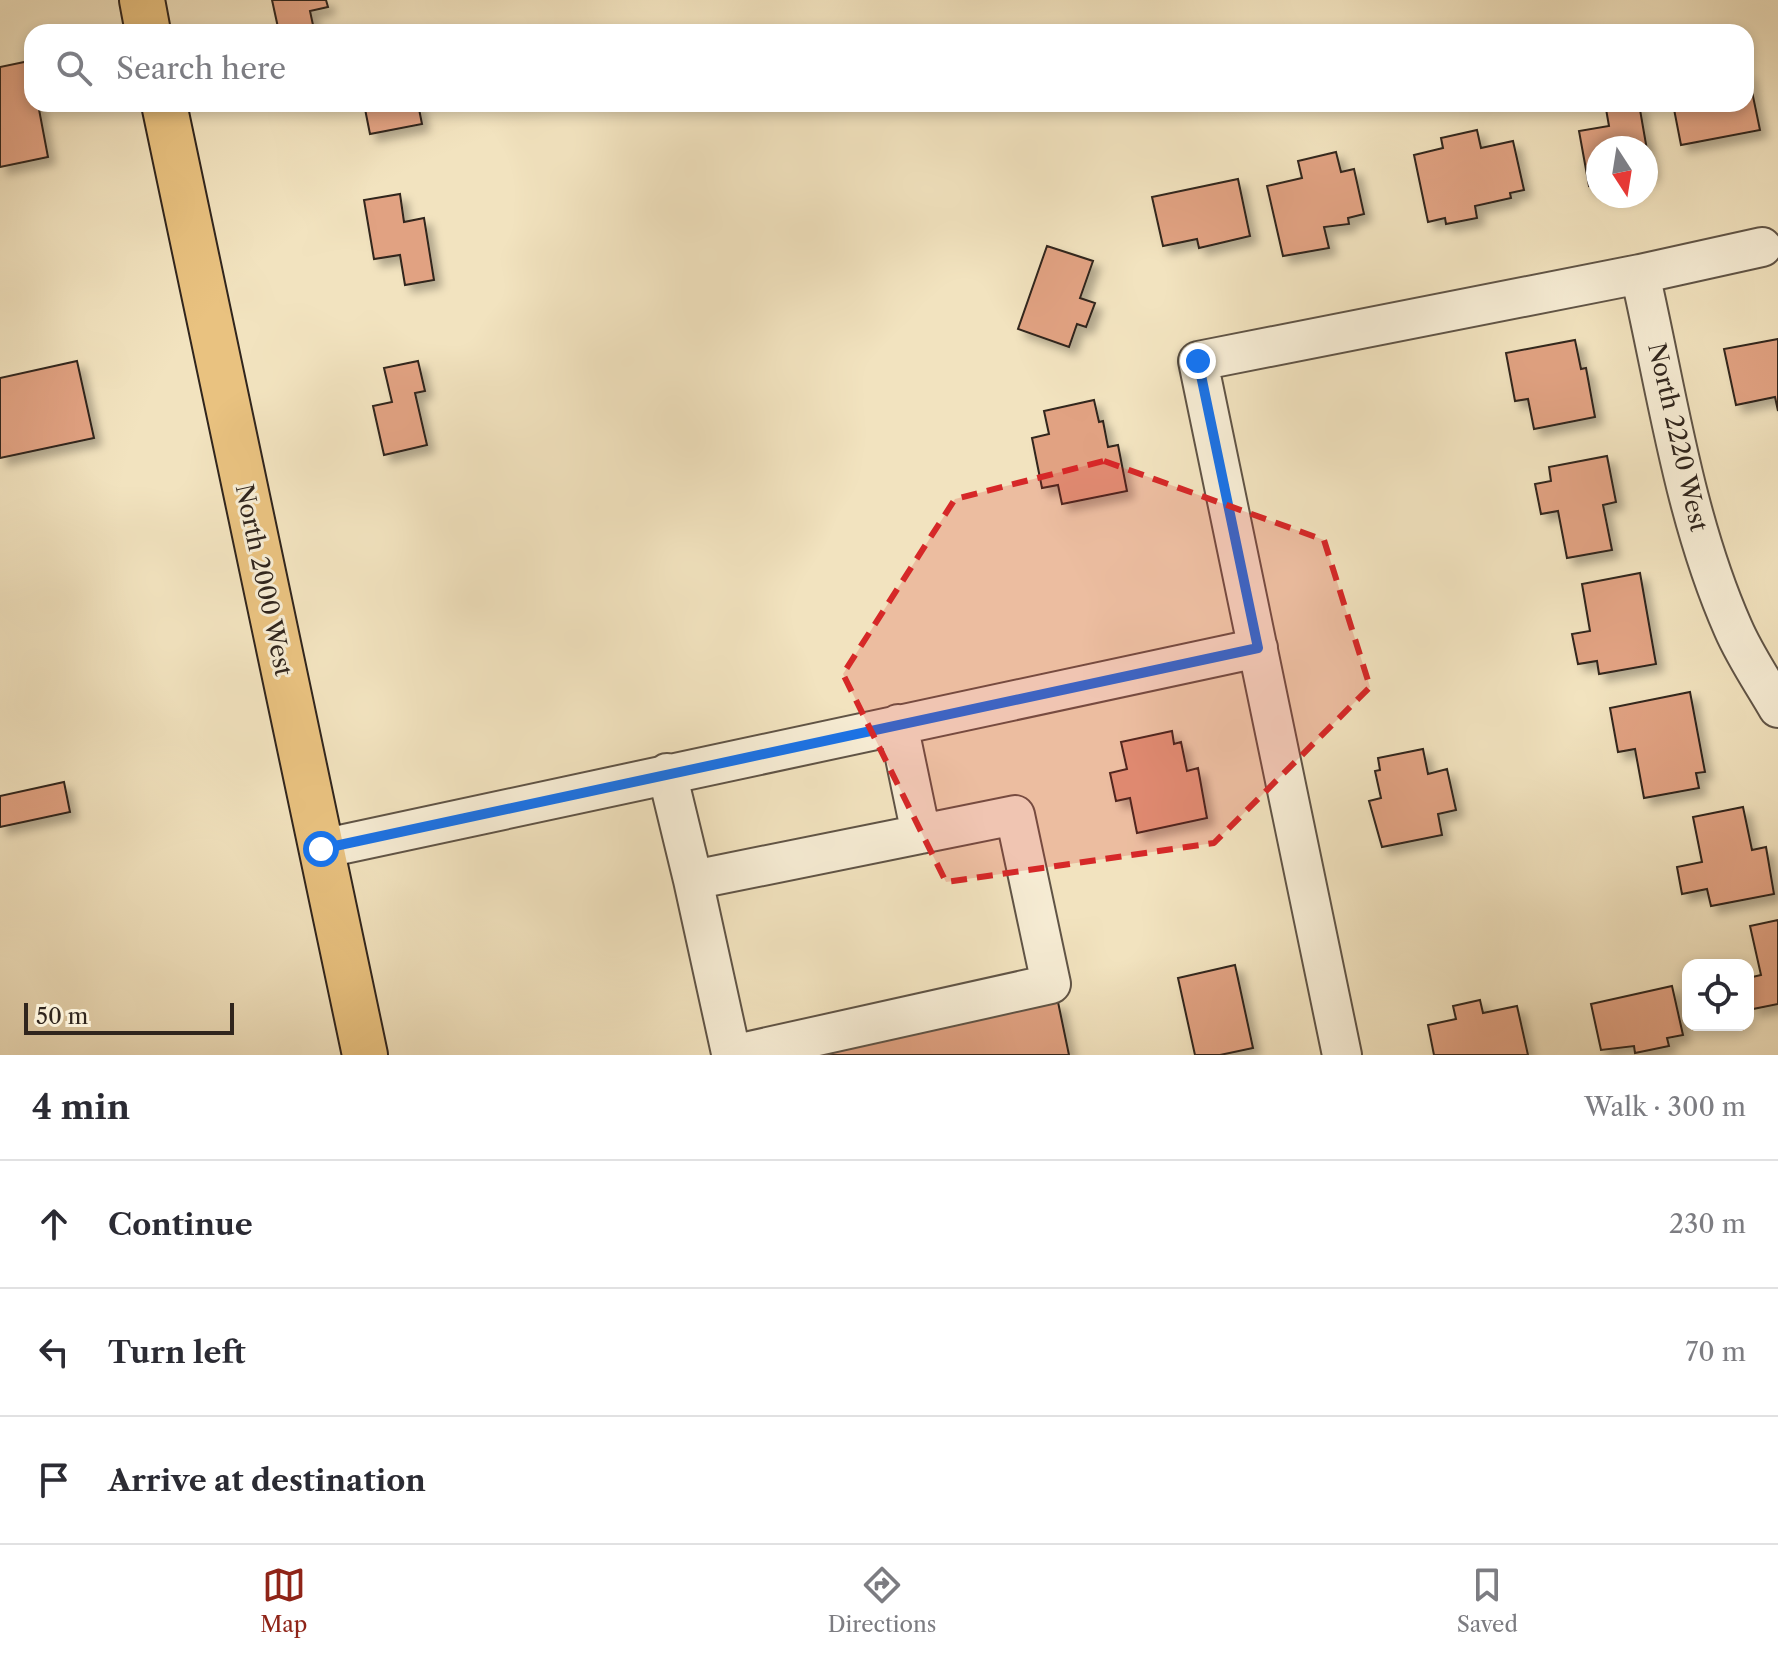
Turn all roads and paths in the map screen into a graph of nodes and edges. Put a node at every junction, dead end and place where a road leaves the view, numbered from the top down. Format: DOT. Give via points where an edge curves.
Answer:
graph roads {
  1 [pos="142,0"];
  2 [pos="146,24"];
  3 [pos="166,112"];
  4 [pos="1762,247"];
  5 [pos="1640,274"];
  6 [pos="1258,648"];
  7 [pos="1778,708"];
  8 [pos="898,724"];
  9 [pos="667,773"];
  10 [pos="921,834"];
  11 [pos="321,849"];
  12 [pos="693,880"];
  13 [pos="732,1054"];
  14 [pos="365,1055"];
  15 [pos="1342,1055"];
  1 -- 2 [label="main road"];
  3 -- 11 [label="main road, North 2000 West"];
  4 -- 5 [label="street"];
  5 -- 6 [label="street" via="1198,361"];
  5 -- 7 [label="street, North 2220 West" via="1708,562 1734,630"];
  6 -- 8 [label="street"];
  6 -- 15 [label="street"];
  8 -- 9 [label="street"];
  8 -- 10 [label="street"];
  9 -- 11 [label="street"];
  9 -- 12 [label="street"];
  10 -- 12 [label="street"];
  10 -- 13 [label="street" via="1015,815 1051,984"];
  11 -- 14 [label="main road, North 2000 West"];
  12 -- 13 [label="street"];
}
